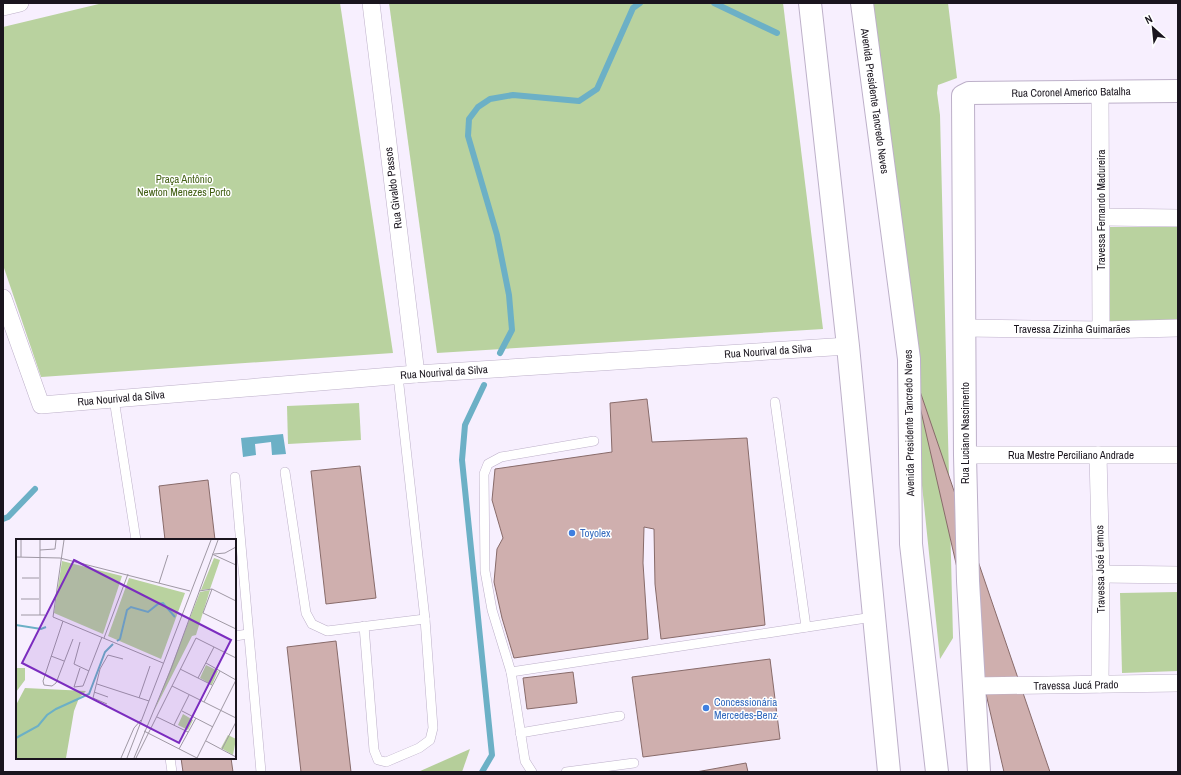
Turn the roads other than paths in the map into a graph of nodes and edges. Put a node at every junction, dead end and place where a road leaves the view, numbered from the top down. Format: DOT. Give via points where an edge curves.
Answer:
graph roads {
  1 [pos="20,3"];
  2 [pos="371,3"];
  3 [pos="810,3"];
  4 [pos="862,3"];
  5 [pos="3,7"];
  6 [pos="1100,91"];
  7 [pos="1178,91"];
  8 [pos="965,94"];
  9 [pos="1102,216"];
  10 [pos="1178,218"];
  11 [pos="3,298"];
  12 [pos="965,328"];
  13 [pos="1178,328"];
  14 [pos="1101,330"];
  15 [pos="848,346"];
  16 [pos="416,374"];
  17 [pos="398,376"];
  18 [pos="114,399"];
  19 [pos="775,402"];
  20 [pos="594,441"];
  21 [pos="964,455"];
  22 [pos="1098,455"];
  23 [pos="1178,455"];
  24 [pos="285,472"];
  25 [pos="234,477"];
  26 [pos="136,539"];
  27 [pos="1101,574"];
  28 [pos="1178,575"];
  29 [pos="873,617"];
  30 [pos="424,619"];
  31 [pos="364,626"];
  32 [pos="806,627"];
  33 [pos="248,634"];
  34 [pos="236,636"];
  35 [pos="511,672"];
  36 [pos="1178,683"];
  37 [pos="1100,684"];
  38 [pos="974,686"];
  39 [pos="620,716"];
  40 [pos="520,733"];
  41 [pos="887,751"];
  42 [pos="170,759"];
  43 [pos="634,763"];
  44 [pos="172,772"];
  45 [pos="261,772"];
  46 [pos="532,772"];
  47 [pos="566,772"];
  48 [pos="880,772"];
  49 [pos="889,772"];
  50 [pos="937,772"];
  51 [pos="979,772"];
  1 -- 5 [label="street"];
  2 -- 16 [label="street, Rua Givaldo Passos"];
  3 -- 15 [label="main road"];
  4 -- 50 [label="main road, Avenida Presidente Tancredo Neves" via="909,359 911,544"];
  6 -- 7 [label="main road, Rua Coronel Americo Batalha"];
  6 -- 8 [label="main road, Rua Coronel Americo Batalha"];
  6 -- 9 [label="street, Travessa Fernando Madureira"];
  8 -- 12 [label="main road, Rua Luciano Nascimento"];
  9 -- 10 [label="street"];
  9 -- 14 [label="street, Travessa Fernando Madureira"];
  11 -- 18 [label="street, Rua Nourival da Silva" via="41,405"];
  12 -- 14 [label="street, Travessa Zizinha Guimarães"];
  12 -- 21 [label="main road, Rua Luciano Nascimento"];
  13 -- 14 [label="street, Travessa Zizinha Guimarães"];
  15 -- 16 [label="street, Rua Nourival da Silva"];
  15 -- 29 [label="main road"];
  16 -- 17 [label="street, Rua Nourival da Silva"];
  17 -- 18 [label="street, Rua Nourival da Silva"];
  17 -- 30 [label="lane"];
  18 -- 26 [label="lane"];
  19 -- 32 [label="lane"];
  20 -- 35 [label="lane" via="501,457 488,464 484,474 485,571 492,610"];
  21 -- 22 [label="street, Rua Mestre Perciliano Andrade"];
  21 -- 38 [label="main road, Rua Luciano Nascimento"];
  22 -- 23 [label="street, Rua Mestre Perciliano Andrade"];
  22 -- 27 [label="street, Travessa José Lemos"];
  24 -- 31 [label="lane" via="306,613 312,624 327,631"];
  25 -- 33 [label="lane"];
  27 -- 28 [label="street"];
  27 -- 37 [label="street, Travessa José Lemos"];
  29 -- 32 [label="lane"];
  29 -- 41 [label="main road"];
  30 -- 31 [label="lane"];
  30 -- 31 [label="lane" via="433,728 430,740 419,748 386,762 378,760 374,750"];
  32 -- 35 [label="lane"];
  33 -- 34 [label="lane"];
  33 -- 45 [label="lane"];
  35 -- 40 [label="lane"];
  36 -- 37 [label="street, Travessa Jucá Prado"];
  37 -- 38 [label="street, Travessa Jucá Prado"];
  38 -- 51 [label="main road, Rua Luciano Nascimento"];
  39 -- 40 [label="lane"];
  40 -- 46 [label="lane" via="525,761"];
  41 -- 48 [label="street"];
  41 -- 49 [label="main road"];
  42 -- 44 [label="lane"];
  43 -- 47 [label="lane"];
}
